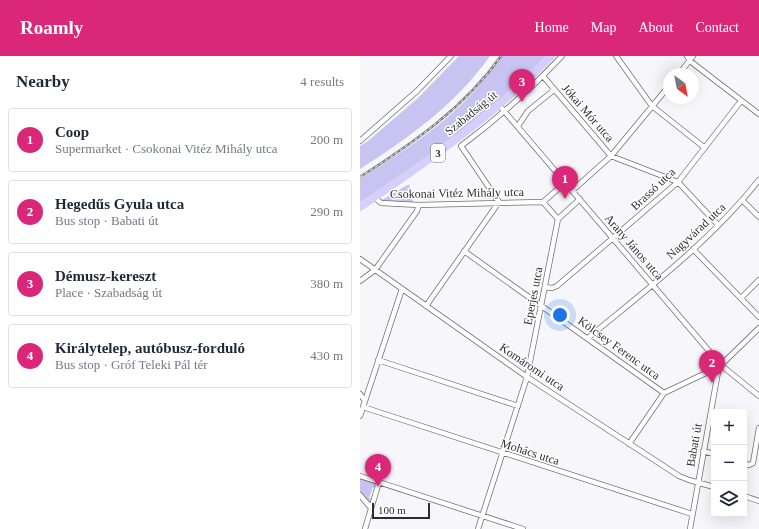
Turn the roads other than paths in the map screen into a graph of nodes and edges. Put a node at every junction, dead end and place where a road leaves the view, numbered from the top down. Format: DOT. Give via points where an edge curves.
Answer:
graph roads {
  1 [pos="451,56"];
  2 [pos="551,56"];
  3 [pos="562,56"];
  4 [pos="616,56"];
  5 [pos="693,56"];
  6 [pos="688,58"];
  7 [pos="682,68"];
  8 [pos="543,76"];
  9 [pos="554,90"];
  10 [pos="663,93"];
  11 [pos="741,101"];
  12 [pos="499,105"];
  13 [pos="652,106"];
  14 [pos="505,111"];
  15 [pos="759,114"];
  16 [pos="518,126"];
  17 [pos="360,141"];
  18 [pos="705,148"];
  19 [pos="611,156"];
  20 [pos="759,180"];
  21 [pos="566,182"];
  22 [pos="678,182"];
  23 [pos="572,190"];
  24 [pos="374,197"];
  25 [pos="580,200"];
  26 [pos="743,201"];
  27 [pos="499,202"];
  28 [pos="543,202"];
  29 [pos="419,205"];
  30 [pos="360,207"];
  31 [pos="759,218"];
  32 [pos="558,219"];
  33 [pos="718,225"];
  34 [pos="614,238"];
  35 [pos="693,249"];
  36 [pos="464,251"];
  37 [pos="360,259"];
  38 [pos="375,270"];
  39 [pos="759,280"];
  40 [pos="360,281"];
  41 [pos="652,284"];
  42 [pos="545,287"];
  43 [pos="402,290"];
  44 [pos="741,298"];
  45 [pos="541,305"];
  46 [pos="426,306"];
  47 [pos="759,317"];
  48 [pos="759,328"];
  49 [pos="588,338"];
  50 [pos="378,360"];
  51 [pos="722,365"];
  52 [pos="718,372"];
  53 [pos="527,377"];
  54 [pos="664,393"];
  55 [pos="360,394"];
  56 [pos="759,396"];
  57 [pos="365,400"];
  58 [pos="518,406"];
  59 [pos="363,407"];
  60 [pos="360,416"];
  61 [pos="759,428"];
  62 [pos="629,444"];
  63 [pos="703,451"];
  64 [pos="502,453"];
  65 [pos="711,453"];
  66 [pos="747,464"];
  67 [pos="360,476"];
  68 [pos="379,482"];
  69 [pos="698,482"];
  70 [pos="711,486"];
  71 [pos="360,495"];
  72 [pos="747,497"];
  73 [pos="759,501"];
  74 [pos="371,508"];
  75 [pos="692,514"];
  76 [pos="482,515"];
  77 [pos="365,529"];
  78 [pos="478,529"];
  79 [pos="524,529"];
  80 [pos="690,529"];
  1 -- 17 [label="street" via="417,91"];
  2 -- 12 [label="main road, Szabadság út / 3"];
  3 -- 8 [label="street, Szabadság út"];
  4 -- 13 [label="street"];
  5 -- 6 [label="street"];
  6 -- 7 [label="street"];
  6 -- 11 [label="street"];
  8 -- 9 [label="street, Jókai Mór utca"];
  8 -- 14 [label="street, Szabadság út"];
  9 -- 16 [label="street" via="528,111"];
  9 -- 19 [label="street, Jókai Mór utca"];
  10 -- 13 [label="street"];
  11 -- 15 [label="street"];
  11 -- 18 [label="street, Brassó utca"];
  12 -- 14 [label="street, Arany János utca"];
  12 -- 24 [label="main road, Szabadság út / 3" via="442,151"];
  13 -- 18 [label="street"];
  13 -- 19 [label="street"];
  14 -- 16 [label="street, Arany János utca"];
  14 -- 27 [label="street, Szabadság út" via="461,146"];
  16 -- 21 [label="street, Arany János utca"];
  18 -- 22 [label="street, Brassó utca"];
  19 -- 22 [label="street, Jókai Mór utca"];
  19 -- 23 [label="street"];
  20 -- 26 [label="street, Nagyvárad utca"];
  21 -- 23 [label="street, Arany János utca"];
  21 -- 28 [label="street"];
  22 -- 33 [label="street, Jókai Mór utca"];
  22 -- 34 [label="street, Brassó utca"];
  23 -- 25 [label="street, Arany János utca"];
  24 -- 29 [label="street, Csokonai Vitéz Mihály utca" via="381,203"];
  24 -- 30 [label="main road, Szabadság út / 3"];
  25 -- 32 [label="street"];
  25 -- 34 [label="street, Arany János utca"];
  26 -- 31 [label="street"];
  26 -- 33 [label="street, Nagyvárad utca"];
  27 -- 28 [label="street, Csokonai Vitéz Mihály utca"];
  27 -- 29 [label="street, Csokonai Vitéz Mihály utca"];
  27 -- 36 [label="street"];
  28 -- 32 [label="street"];
  29 -- 38 [label="street"];
  32 -- 42 [label="street, Eperjes utca"];
  33 -- 35 [label="street, Nagyvárad utca"];
  34 -- 41 [label="street, Arany János utca"];
  34 -- 42 [label="street, Brassó utca" via="557,286"];
  35 -- 41 [label="street, Nagyvárad utca"];
  35 -- 44 [label="street"];
  36 -- 45 [label="street, Kölcsey Ferenc utca"];
  36 -- 46 [label="street"];
  37 -- 38 [label="street, Komáromi utca"];
  38 -- 40 [label="street"];
  38 -- 43 [label="street, Komáromi utca"];
  39 -- 44 [label="street"];
  41 -- 49 [label="street, Nagyvárad utca"];
  41 -- 51 [label="street, Arany János utca"];
  42 -- 45 [label="street, Eperjes utca"];
  43 -- 46 [label="street, Komáromi utca"];
  43 -- 50 [label="street"];
  44 -- 47 [label="street"];
  45 -- 49 [label="street, Kölcsey Ferenc utca"];
  45 -- 53 [label="street, Eperjes utca"];
  46 -- 53 [label="street, Komáromi utca"];
  48 -- 51 [label="street, Babati út"];
  49 -- 54 [label="street, Kölcsey Ferenc utca"];
  50 -- 57 [label="street"];
  50 -- 58 [label="street"];
  51 -- 52 [label="street, Babati út"];
  51 -- 56 [label="street, Arany János utca"];
  52 -- 54 [label="street" via="710,371"];
  52 -- 63 [label="street, Babati út"];
  53 -- 58 [label="street, Eperjes utca"];
  53 -- 62 [label="street, Komáromi utca"];
  54 -- 62 [label="street"];
  55 -- 57 [label="street"];
  57 -- 59 [label="street"];
  58 -- 64 [label="street, Eperjes utca"];
  59 -- 60 [label="street"];
  59 -- 64 [label="street, Mohács utca"];
  61 -- 66 [label="street" via="753,463"];
  62 -- 69 [label="street, Komáromi utca" via="682,478"];
  63 -- 65 [label="street"];
  63 -- 69 [label="street, Babati út"];
  64 -- 75 [label="street, Mohács utca"];
  64 -- 76 [label="street, Eperjes utca"];
  67 -- 68 [label="street"];
  68 -- 74 [label="street"];
  68 -- 76 [label="street"];
  69 -- 70 [label="street, Komáromi utca"];
  69 -- 75 [label="street, Babati út"];
  71 -- 74 [label="street"];
  72 -- 73 [label="street"];
  74 -- 77 [label="street"];
  75 -- 80 [label="street, Babati út"];
  76 -- 78 [label="street, Eperjes utca"];
  76 -- 79 [label="street"];
}
